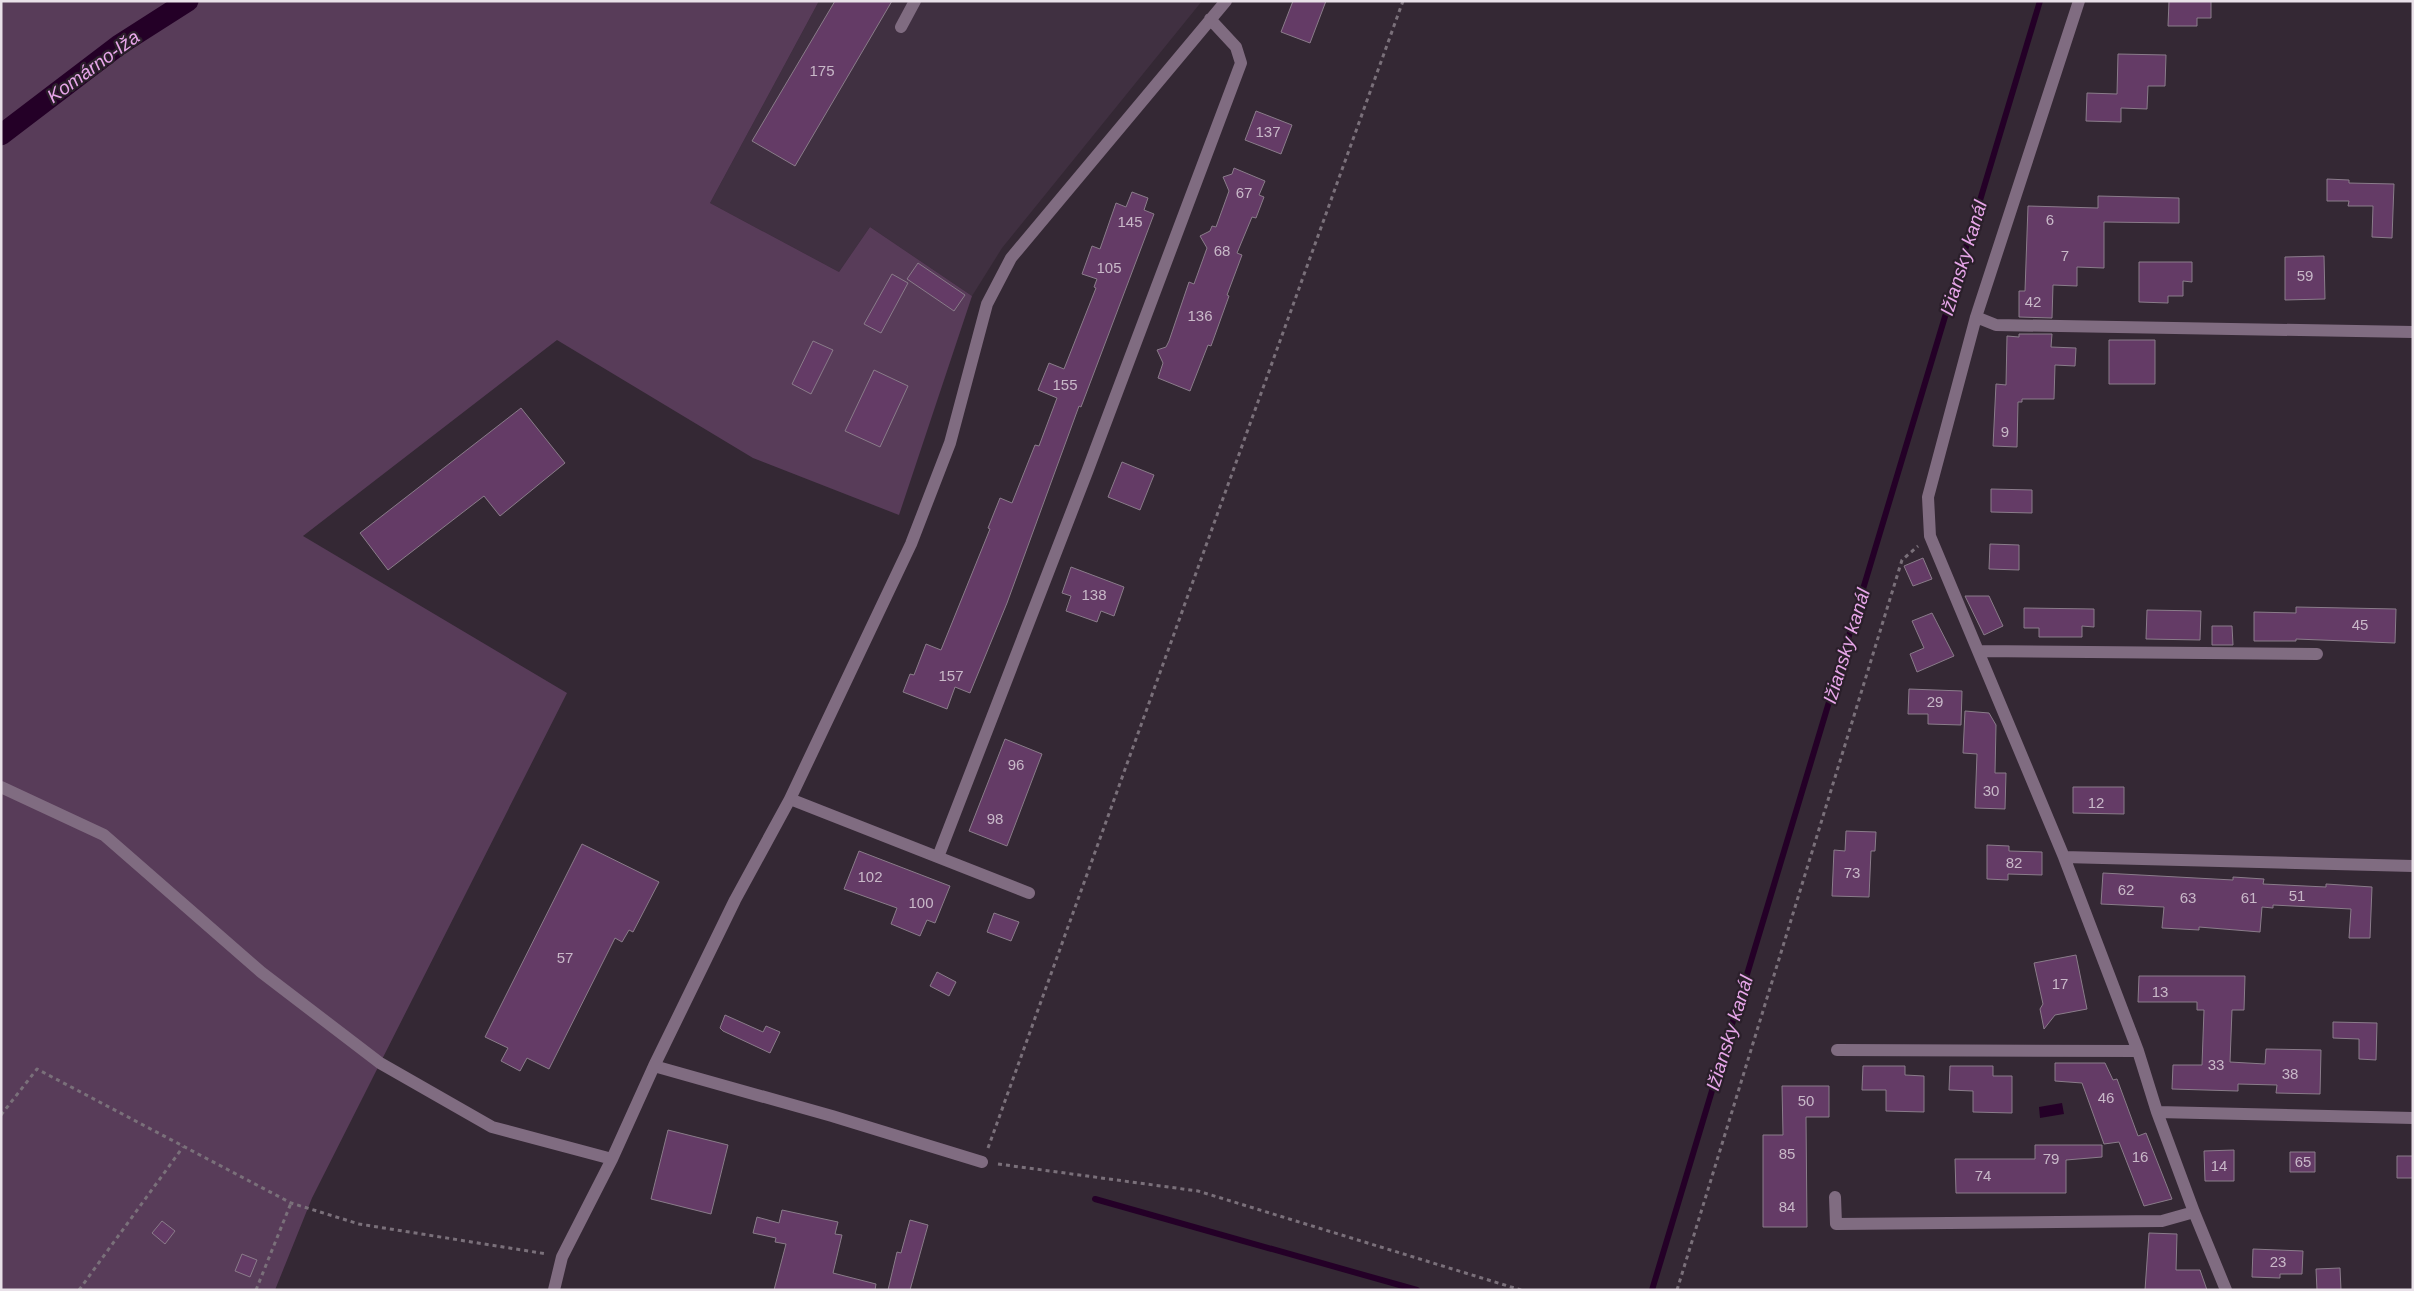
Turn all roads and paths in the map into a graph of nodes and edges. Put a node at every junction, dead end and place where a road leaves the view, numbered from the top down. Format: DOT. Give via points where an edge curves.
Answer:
graph roads {
  1 [pos="915,1"];
  2 [pos="1226,1"];
  3 [pos="1403,1"];
  4 [pos="2079,1"];
  5 [pos="1210,19"];
  6 [pos="901,26"];
  7 [pos="1976,317"];
  8 [pos="2413,332"];
  9 [pos="1930,536"];
  10 [pos="1978,651"];
  11 [pos="2317,654"];
  12 [pos="1,787"];
  13 [pos="790,799"];
  14 [pos="938,857"];
  15 [pos="2064,857"];
  16 [pos="2413,866"];
  17 [pos="1029,893"];
  18 [pos="1837,1050"];
  19 [pos="2138,1051"];
  20 [pos="654,1066"];
  21 [pos="2157,1112"];
  22 [pos="1,1116"];
  23 [pos="2413,1118"];
  24 [pos="183,1147"];
  25 [pos="612,1159"];
  26 [pos="982,1162"];
  27 [pos="1835,1197"];
  28 [pos="291,1203"];
  29 [pos="2194,1212"];
  30 [pos="562,1256"];
  31 [pos="79,1290"];
  32 [pos="256,1290"];
  33 [pos="554,1290"];
  34 [pos="1521,1290"];
  35 [pos="1677,1290"];
  36 [pos="2226,1290"];
  1 -- 6 [label="street"];
  2 -- 5 [label="street"];
  3 -- 26 [label="path"];
  4 -- 7 [label="street"];
  5 -- 13 [label="street" via="1011,258 988,304 950,443 911,544"];
  5 -- 14 [label="street" via="1236,47 1241,62 1084,481"];
  7 -- 8 [label="street" via="1996,325"];
  7 -- 9 [label="street" via="1928,497"];
  9 -- 10 [label="street"];
  9 -- 35 [label="path" via="1902,560"];
  10 -- 11 [label="street"];
  10 -- 15 [label="street"];
  12 -- 25 [label="street" via="104,835 261,972 380,1063 492,1127"];
  13 -- 14 [label="street"];
  13 -- 20 [label="street" via="735,900"];
  14 -- 17 [label="street"];
  15 -- 16 [label="street"];
  15 -- 19 [label="street"];
  18 -- 19 [label="street"];
  19 -- 21 [label="street"];
  20 -- 25 [label="street"];
  20 -- 26 [label="street"];
  21 -- 23 [label="street"];
  21 -- 29 [label="street"];
  22 -- 24 [label="path" via="37,1069"];
  24 -- 28 [label="path"];
  24 -- 31 [label="path"];
  25 -- 30 [label="street"];
  26 -- 34 [label="path" via="1198,1191"];
  27 -- 29 [label="street" via="1836,1224 2162,1221"];
  28 -- 30 [label="path" via="359,1224"];
  28 -- 32 [label="path"];
  29 -- 36 [label="street"];
  30 -- 33 [label="street"];
}
